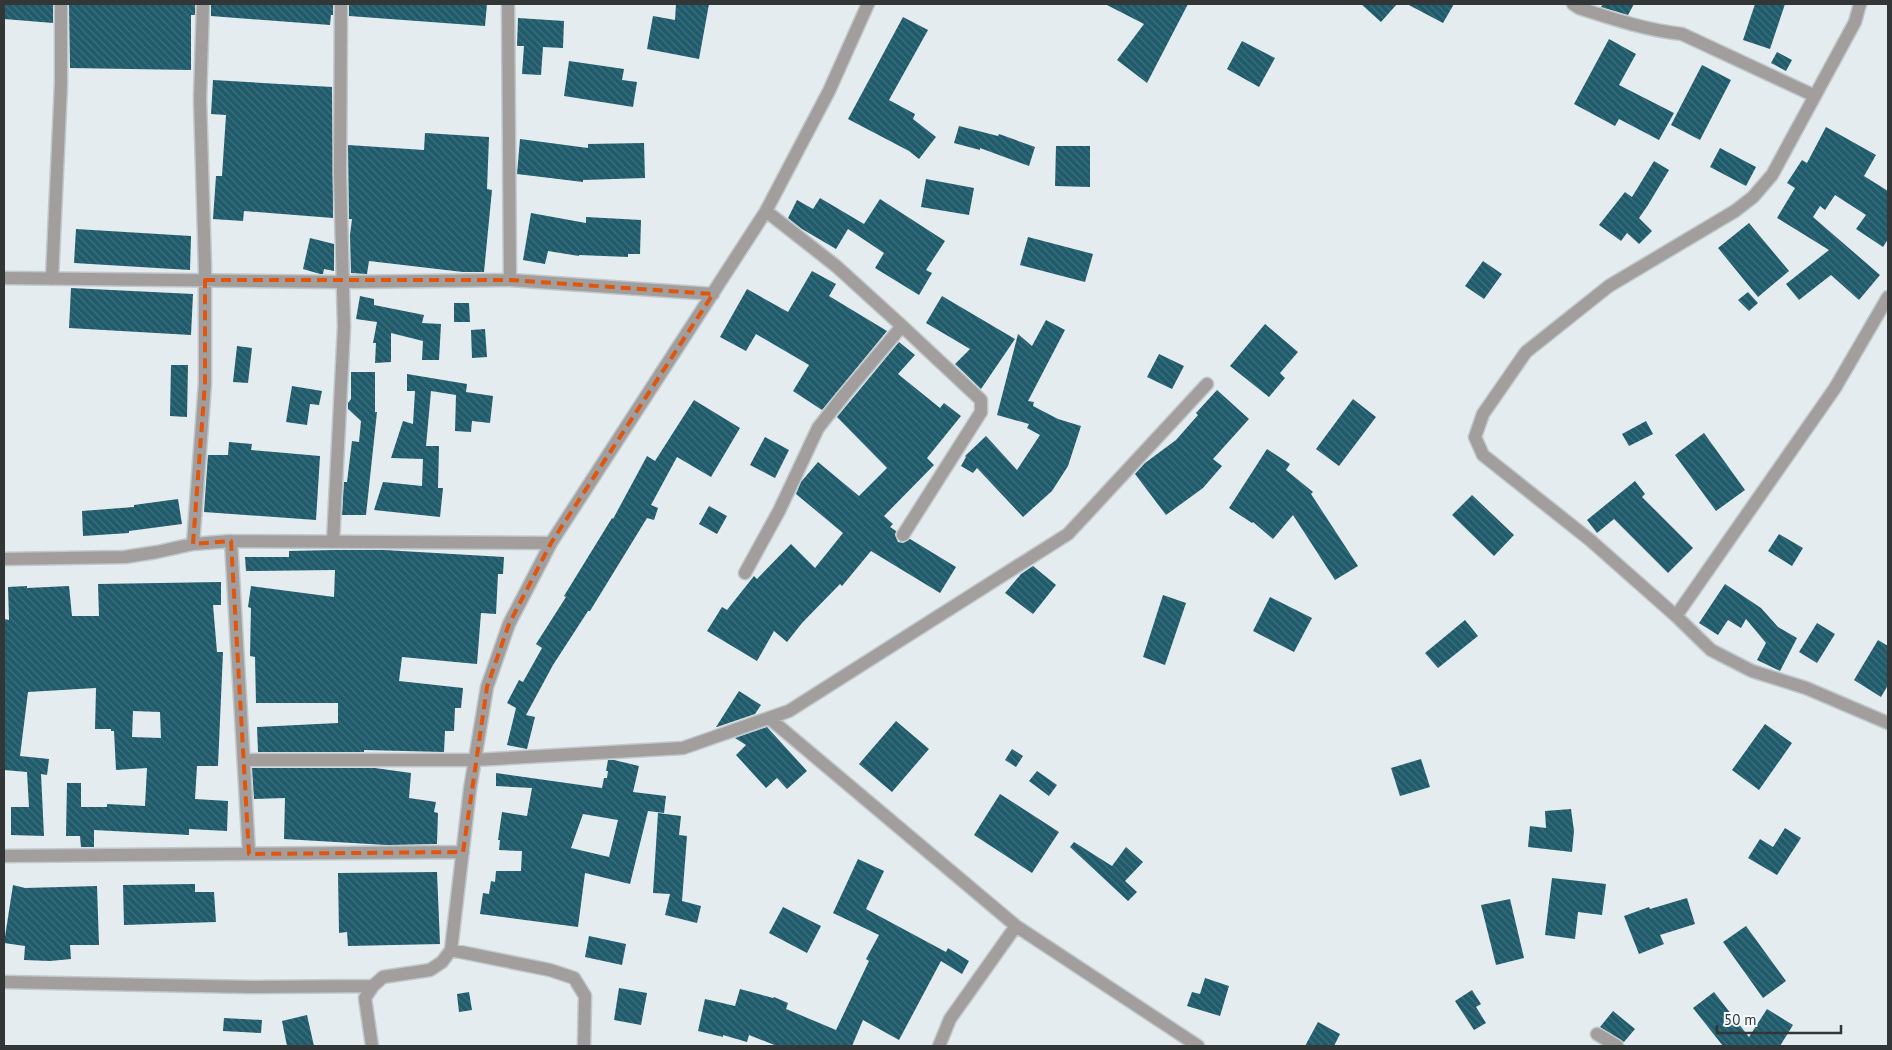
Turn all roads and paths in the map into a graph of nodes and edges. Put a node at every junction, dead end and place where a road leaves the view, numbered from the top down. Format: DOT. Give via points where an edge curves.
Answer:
graph roads {
  1 [pos="61,4"];
  2 [pos="203,4"];
  3 [pos="341,4"];
  4 [pos="508,4"];
  5 [pos="868,4"];
  6 [pos="1573,4"];
  7 [pos="1860,4"];
  8 [pos="1815,96"];
  9 [pos="766,211"];
  10 [pos="4,278"];
  11 [pos="52,279"];
  12 [pos="205,280"];
  13 [pos="510,280"];
  14 [pos="342,282"];
  15 [pos="713,294"];
  16 [pos="1888,297"];
  17 [pos="902,326"];
  18 [pos="1207,384"];
  19 [pos="903,535"];
  20 [pos="231,541"];
  21 [pos="333,542"];
  22 [pos="551,543"];
  23 [pos="193,544"];
  24 [pos="4,559"];
  25 [pos="744,573"];
  26 [pos="1676,616"];
  27 [pos="769,718"];
  28 [pos="1888,723"];
  29 [pos="244,760"];
  30 [pos="474,760"];
  31 [pos="463,852"];
  32 [pos="249,854"];
  33 [pos="4,856"];
  34 [pos="1016,926"];
  35 [pos="451,950"];
  36 [pos="4,982"];
  37 [pos="372,986"];
  38 [pos="1597,1034"];
  39 [pos="372,1046"];
  40 [pos="584,1046"];
  41 [pos="939,1046"];
  42 [pos="1198,1046"];
  43 [pos="1617,1046"];
  1 -- 11 [label="street" via="61,84"];
  2 -- 12 [label="street" via="200,99"];
  3 -- 14 [label="street"];
  4 -- 13 [label="street"];
  5 -- 9 [label="street" via="829,91"];
  6 -- 8 [label="street" via="1625,23 1682,34"];
  7 -- 8 [label="street" via="1855,22"];
  8 -- 26 [label="street" via="1772,175 1753,197 1609,286 1526,352 1482,414 1474,437 1483,455 1590,540"];
  9 -- 15 [label="street"];
  9 -- 17 [label="street" via="836,266"];
  10 -- 11 [label="street"];
  11 -- 12 [label="street"];
  12 -- 14 [label="street"];
  12 -- 23 [label="street" via="205,383"];
  13 -- 14 [label="street"];
  13 -- 15 [label="street"];
  14 -- 21 [label="street" via="344,327"];
  15 -- 22 [label="street"];
  16 -- 26 [label="street" via="1835,388"];
  17 -- 19 [label="street" via="981,400 980,412"];
  17 -- 25 [label="street" via="818,428 779,511"];
  18 -- 27 [label="street" via="1068,534 789,711"];
  20 -- 21 [label="street"];
  20 -- 23 [label="street"];
  20 -- 29 [label="street"];
  21 -- 22 [label="street"];
  22 -- 30 [label="street" via="509,624 487,687"];
  23 -- 24 [label="street" via="125,557"];
  26 -- 28 [label="street" via="1711,650 1752,671 1806,688"];
  27 -- 30 [label="street" via="683,748"];
  27 -- 34 [label="street"];
  29 -- 30 [label="street"];
  29 -- 32 [label="street"];
  30 -- 31 [label="street"];
  31 -- 32 [label="street"];
  31 -- 35 [label="street"];
  32 -- 33 [label="street"];
  34 -- 41 [label="street" via="950,1019"];
  34 -- 42 [label="street"];
  35 -- 37 [label="street" via="430,970 383,977"];
  35 -- 40 [label="street" via="574,978 585,996"];
  36 -- 37 [label="street"];
  37 -- 39 [label="street" via="365,998"];
  38 -- 43 [label="street"];
}
